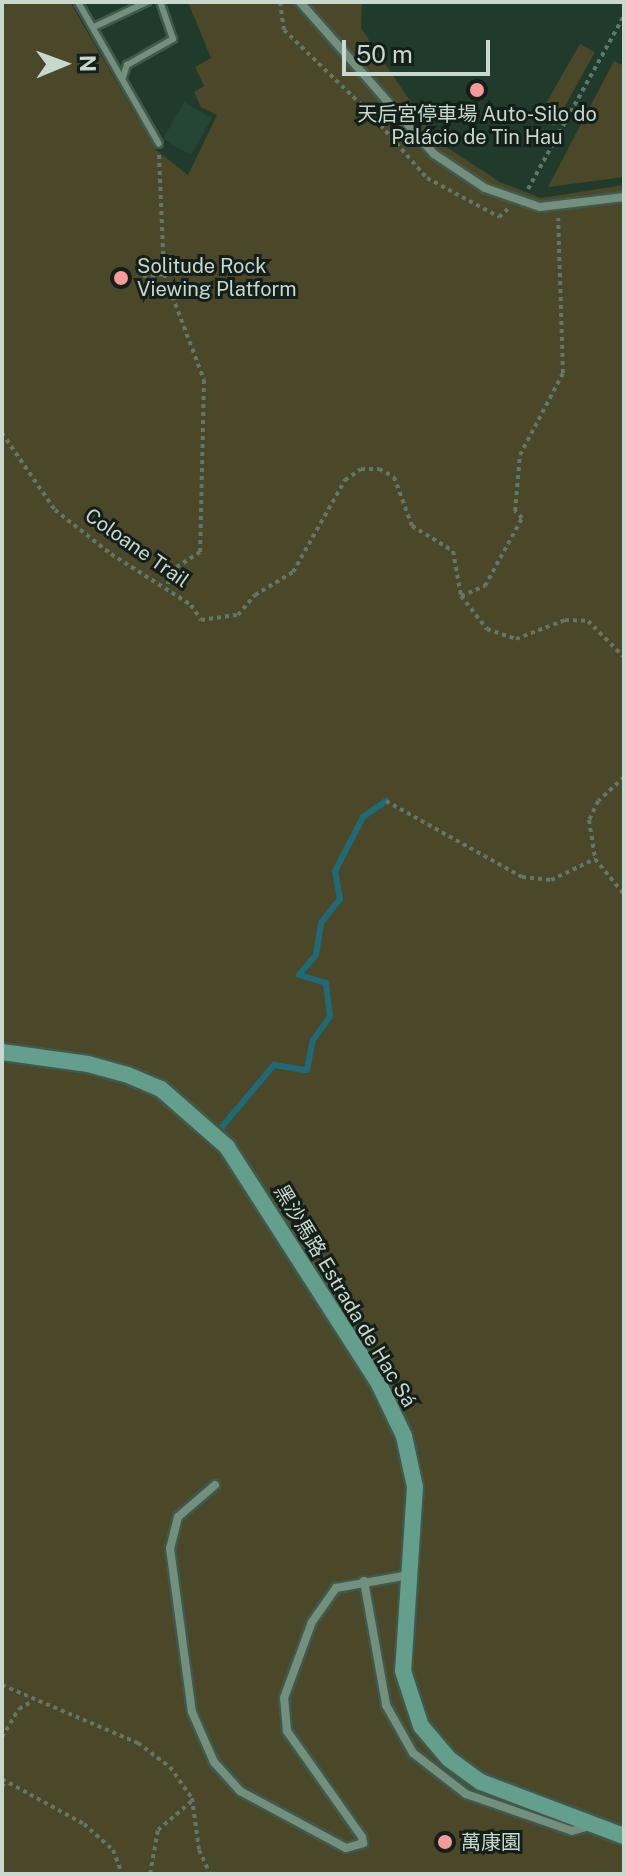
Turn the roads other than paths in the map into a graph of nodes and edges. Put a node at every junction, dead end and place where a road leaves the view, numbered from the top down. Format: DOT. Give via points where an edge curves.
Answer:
graph roads {
  1 [pos="78,2"];
  2 [pos="147,2"];
  3 [pos="160,2"];
  4 [pos="300,2"];
  5 [pos="93,27"];
  6 [pos="131,63"];
  7 [pos="115,65"];
  8 [pos="123,77"];
  9 [pos="159,144"];
  10 [pos="624,197"];
  11 [pos="2,1052"];
  12 [pos="215,1485"];
  13 [pos="409,1575"];
  14 [pos="364,1581"];
  15 [pos="594,1825"];
  16 [pos="624,1836"];
  1 -- 5 [label="lane"];
  2 -- 5 [label="lane"];
  3 -- 6 [label="lane" via="173,39"];
  4 -- 10 [label="street" via="434,154 506,197 558,207"];
  5 -- 7 [label="lane"];
  6 -- 7 [label="lane"];
  6 -- 8 [label="lane"];
  7 -- 8 [label="lane"];
  8 -- 9 [label="lane"];
  11 -- 13 [label="main road, 黑沙馬路 Estrada de Hac Sá" via="128,1075 161,1089 227,1147 393,1410 415,1487"];
  12 -- 14 [label="street" via="178,1517 170,1548 192,1712 214,1762 240,1791 326,1841 354,1849 363,1843 362,1837 287,1731 284,1698 312,1622 336,1588"];
  13 -- 14 [label="street"];
  13 -- 15 [label="main road, 黑沙馬路 Estrada de Hac Sá" via="405,1686 434,1744 481,1782"];
  14 -- 15 [label="street" via="386,1705 413,1753 466,1794 572,1831"];
  15 -- 16 [label="main road, 黑沙馬路 Estrada de Hac Sá"];
}
